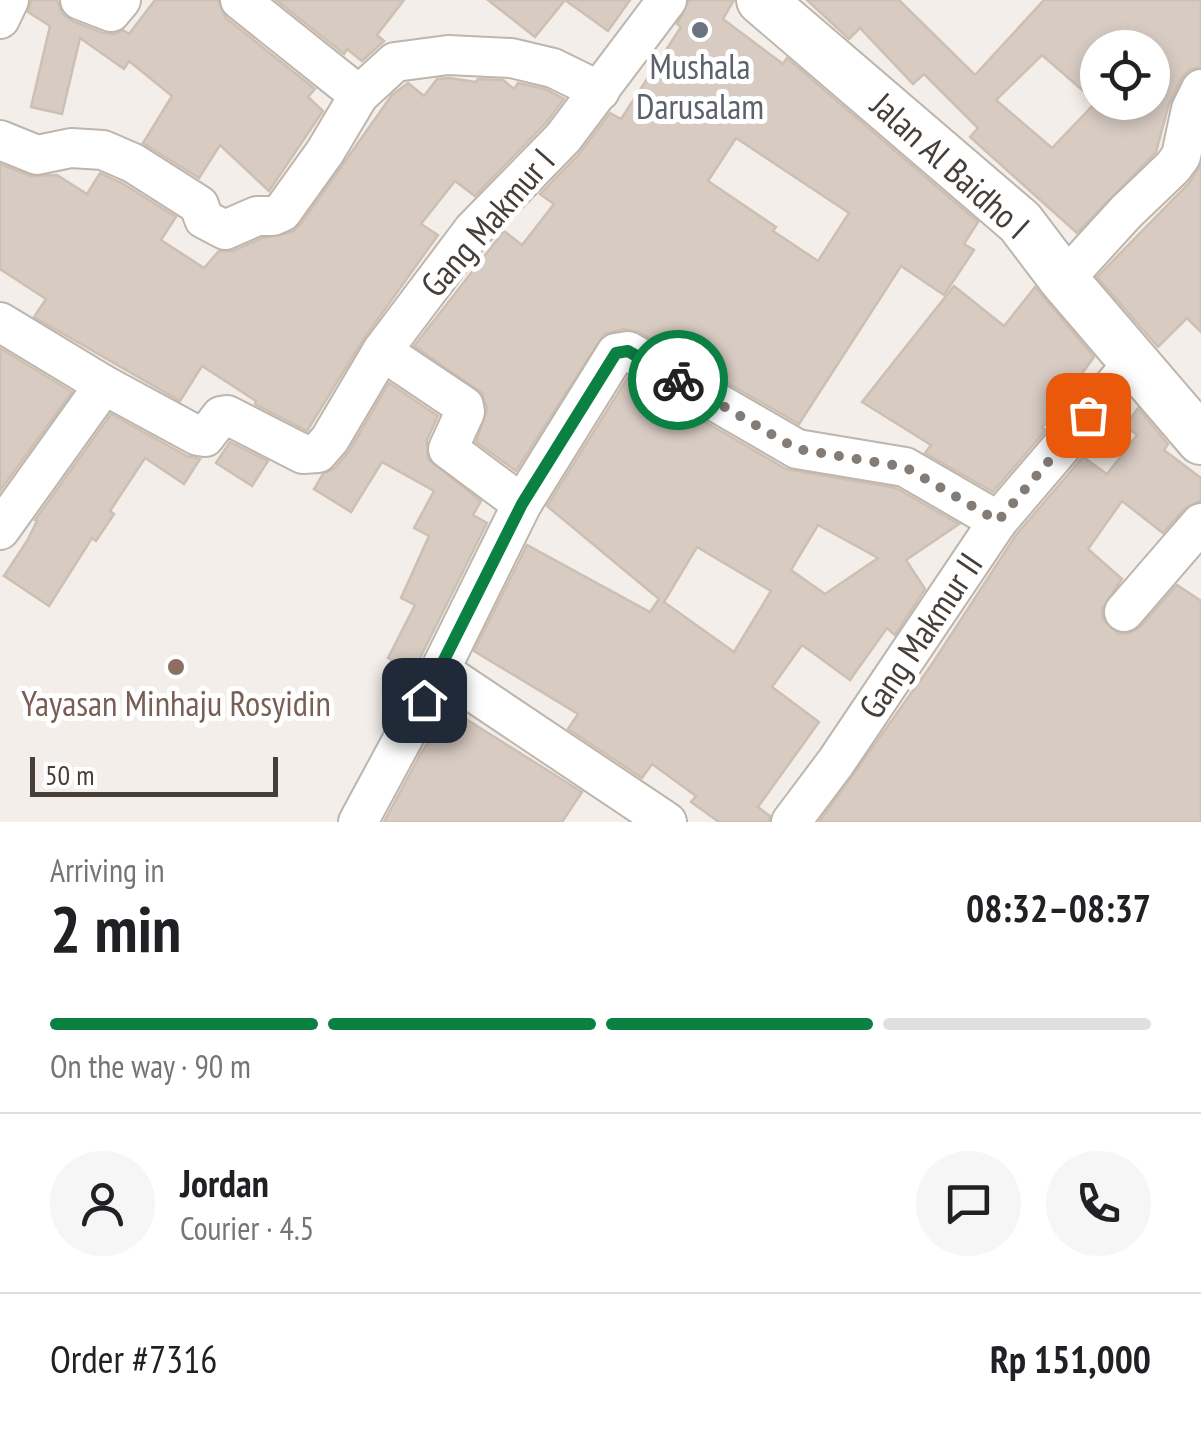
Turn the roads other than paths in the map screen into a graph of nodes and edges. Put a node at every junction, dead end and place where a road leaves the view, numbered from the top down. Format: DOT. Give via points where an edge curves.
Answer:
graph roads {
  1 [pos="8,0"];
  2 [pos="80,0"];
  3 [pos="121,0"];
  4 [pos="240,0"];
  5 [pos="667,0"];
  6 [pos="761,0"];
  7 [pos="0,19"];
  8 [pos="1201,89"];
  9 [pos="600,91"];
  10 [pos="358,95"];
  11 [pos="0,140"];
  12 [pos="1064,280"];
  13 [pos="0,322"];
  14 [pos="382,351"];
  15 [pos="1133,362"];
  16 [pos="104,385"];
  17 [pos="1201,440"];
  18 [pos="522,504"];
  19 [pos="998,521"];
  20 [pos="1201,522"];
  21 [pos="0,530"];
  22 [pos="1124,612"];
  23 [pos="440,670"];
  24 [pos="658,819"];
  25 [pos="358,822"];
  26 [pos="791,822"];
  1 -- 7 [label="street"];
  2 -- 3 [label="street" via="111,12"];
  4 -- 10 [label="street"];
  5 -- 9 [label="street, Gang Makmur I"];
  6 -- 12 [label="street, Jalan Al Baidho I" via="1020,222"];
  8 -- 12 [label="street" via="1181,156"];
  9 -- 10 [label="street" via="553,68 511,58 448,55 395,62"];
  9 -- 14 [label="street, Gang Makmur I" via="473,230"];
  10 -- 11 [label="street" via="282,212 225,230 204,219 199,205 110,152 71,148 37,155"];
  12 -- 15 [label="street, Jalan Al Baidho I"];
  13 -- 16 [label="street"];
  14 -- 16 [label="street, Gang Makmur I" via="318,453 304,454 228,415 198,436"];
  14 -- 18 [label="street" via="464,406 448,449"];
  15 -- 17 [label="street, Jalan Al Baidho I"];
  15 -- 19 [label="street, Gang Makmur II"];
  16 -- 21 [label="street"];
  18 -- 19 [label="street" via="616,353 624,350 797,449 905,467"];
  18 -- 23 [label="street"];
  19 -- 26 [label="street, Gang Makmur II"];
  20 -- 22 [label="street"];
  23 -- 24 [label="street"];
  23 -- 25 [label="street"];
}
